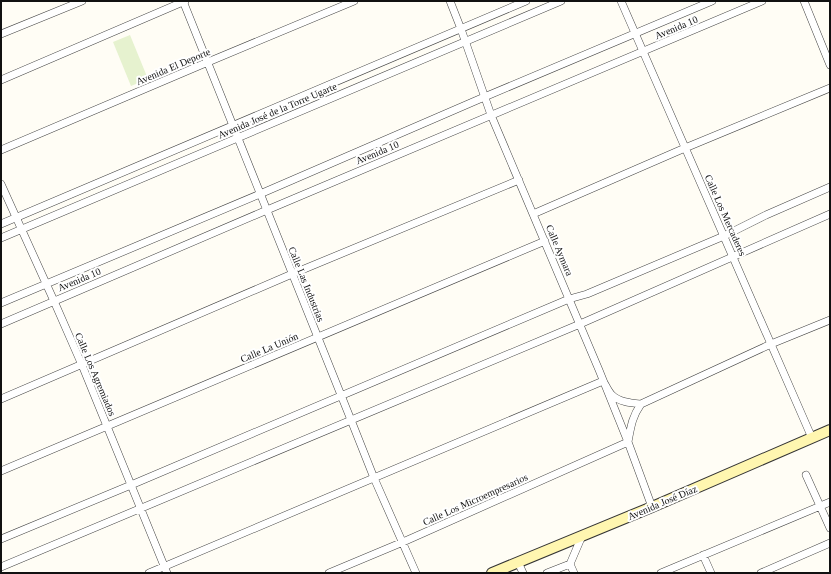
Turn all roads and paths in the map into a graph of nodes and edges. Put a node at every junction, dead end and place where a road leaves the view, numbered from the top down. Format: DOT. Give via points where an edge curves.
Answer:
graph roads {
  1 [pos="82,1"];
  2 [pos="184,1"];
  3 [pos="354,1"];
  4 [pos="450,1"];
  5 [pos="526,1"];
  6 [pos="561,1"];
  7 [pos="621,1"];
  8 [pos="712,1"];
  9 [pos="762,1"];
  10 [pos="804,1"];
  11 [pos="461,29"];
  12 [pos="1,34"];
  13 [pos="635,34"];
  14 [pos="466,42"];
  15 [pos="643,52"];
  16 [pos="208,62"];
  17 [pos="830,65"];
  18 [pos="1,80"];
  19 [pos="830,88"];
  20 [pos="485,97"];
  21 [pos="491,115"];
  22 [pos="233,125"];
  23 [pos="238,138"];
  24 [pos="685,148"];
  25 [pos="1,150"];
  26 [pos="519,180"];
  27 [pos="1,184"];
  28 [pos="830,187"];
  29 [pos="260,194"];
  30 [pos="267,210"];
  31 [pos="533,214"];
  32 [pos="830,214"];
  33 [pos="16,218"];
  34 [pos="1,224"];
  35 [pos="21,230"];
  36 [pos="724,236"];
  37 [pos="1,238"];
  38 [pos="545,241"];
  39 [pos="733,257"];
  40 [pos="292,274"];
  41 [pos="46,283"];
  42 [pos="569,299"];
  43 [pos="54,301"];
  44 [pos="1,303"];
  45 [pos="830,320"];
  46 [pos="1,324"];
  47 [pos="580,324"];
  48 [pos="318,337"];
  49 [pos="771,344"];
  50 [pos="82,365"];
  51 [pos="603,381"];
  52 [pos="341,396"];
  53 [pos="1,399"];
  54 [pos="641,404"];
  55 [pos="351,420"];
  56 [pos="107,427"];
  57 [pos="830,430"];
  58 [pos="812,438"];
  59 [pos="628,442"];
  60 [pos="1,472"];
  61 [pos="806,475"];
  62 [pos="374,478"];
  63 [pos="131,485"];
  64 [pos="830,502"];
  65 [pos="820,506"];
  66 [pos="652,507"];
  67 [pos="141,509"];
  68 [pos="830,528"];
  69 [pos="582,536"];
  70 [pos="1,539"];
  71 [pos="403,542"];
  72 [pos="830,543"];
  73 [pos="703,556"];
  74 [pos="518,562"];
  75 [pos="570,564"];
  76 [pos="778,566"];
  77 [pos="1,567"];
  78 [pos="166,570"];
  79 [pos="149,573"];
  80 [pos="329,573"];
  81 [pos="416,573"];
  82 [pos="492,573"];
  83 [pos="523,573"];
  84 [pos="547,573"];
  85 [pos="574,573"];
  86 [pos="661,573"];
  87 [pos="711,573"];
  88 [pos="761,573"];
  89 [pos="781,573"];
  1 -- 12 [label="street"];
  2 -- 16 [label="street, Calle Las Industrias"];
  2 -- 18 [label="street"];
  3 -- 16 [label="street, Avenida El Deporte"];
  4 -- 11 [label="street, Calle Aymara"];
  5 -- 11 [label="street, Avenida José de la Torre Ugarte"];
  6 -- 14 [label="street, Avenida José de la Torre Ugarte"];
  7 -- 13 [label="street, Calle Los Mercaderes"];
  8 -- 13 [label="street, Avenida 10"];
  9 -- 15 [label="street, Avenida 10"];
  10 -- 17 [label="street"];
  11 -- 14 [label="street, Calle Aymara"];
  11 -- 22 [label="street, Avenida José de la Torre Ugarte"];
  13 -- 15 [label="street, Calle Los Mercaderes"];
  13 -- 20 [label="street, Avenida 10"];
  14 -- 20 [label="street, Calle Aymara"];
  14 -- 23 [label="street, Avenida José de la Torre Ugarte"];
  15 -- 21 [label="street, Avenida 10"];
  15 -- 24 [label="street, Calle Los Mercaderes"];
  16 -- 22 [label="street, Calle Las Industrias"];
  16 -- 25 [label="street, Avenida El Deporte"];
  19 -- 24 [label="street"];
  20 -- 21 [label="street, Calle Aymara"];
  20 -- 29 [label="street, Avenida 10"];
  21 -- 26 [label="street, Calle Aymara"];
  21 -- 30 [label="street, Avenida 10"];
  22 -- 23 [label="street, Calle Las Industrias"];
  22 -- 33 [label="street, Avenida José de la Torre Ugarte"];
  23 -- 29 [label="street, Calle Las Industrias"];
  23 -- 35 [label="street, Avenida José de la Torre Ugarte"];
  24 -- 31 [label="street"];
  24 -- 36 [label="street, Calle Los Mercaderes"];
  26 -- 31 [label="street, Calle Aymara"];
  26 -- 40 [label="street"];
  27 -- 33 [label="street, Calle Los Agremiados"];
  28 -- 36 [label="street"];
  29 -- 30 [label="street, Calle Las Industrias"];
  29 -- 41 [label="street, Avenida 10"];
  30 -- 40 [label="street, Calle Las Industrias"];
  30 -- 43 [label="street, Avenida 10"];
  31 -- 38 [label="street, Calle Aymara"];
  32 -- 39 [label="street"];
  33 -- 34 [label="street, Avenida José de la Torre Ugarte"];
  33 -- 35 [label="street, Calle Los Agremiados"];
  35 -- 37 [label="street, Avenida José de la Torre Ugarte"];
  35 -- 41 [label="street, Calle Los Agremiados"];
  36 -- 39 [label="street, Calle Los Mercaderes"];
  36 -- 42 [label="street" via="587,294"];
  38 -- 42 [label="street, Calle Aymara"];
  38 -- 48 [label="street, Calle La Unión"];
  39 -- 47 [label="street"];
  39 -- 49 [label="street, Calle Los Mercaderes"];
  40 -- 48 [label="street, Calle Las Industrias"];
  40 -- 50 [label="street"];
  41 -- 43 [label="street, Calle Los Agremiados"];
  41 -- 44 [label="street, Avenida 10"];
  42 -- 47 [label="street, Calle Aymara"];
  42 -- 52 [label="street"];
  43 -- 46 [label="street, Avenida 10"];
  43 -- 50 [label="street, Calle Los Agremiados"];
  45 -- 49 [label="street"];
  47 -- 51 [label="street, Calle Aymara"];
  47 -- 55 [label="street"];
  48 -- 52 [label="street, Calle Las Industrias"];
  48 -- 56 [label="street, Calle La Unión"];
  49 -- 54 [label="street"];
  49 -- 58 [label="street, Calle Los Mercaderes"];
  50 -- 53 [label="street"];
  50 -- 56 [label="street, Calle Los Agremiados"];
  51 -- 54 [label="street" via="612,395 628,403"];
  51 -- 59 [label="street, Calle Aymara"];
  51 -- 62 [label="street"];
  52 -- 55 [label="street, Calle Las Industrias"];
  52 -- 63 [label="street"];
  54 -- 59 [label="street" via="635,412"];
  55 -- 62 [label="street, Calle Las Industrias"];
  55 -- 67 [label="street"];
  56 -- 60 [label="street, Calle La Unión"];
  56 -- 63 [label="street, Calle Los Agremiados"];
  57 -- 58 [label="street, Avenida José Díaz"];
  58 -- 66 [label="street, Avenida José Díaz"];
  59 -- 66 [label="street, Calle Aymara"];
  59 -- 71 [label="street, Calle Los Microempresarios"];
  61 -- 65 [label="street"];
  62 -- 71 [label="street, Calle Las Industrias"];
  62 -- 78 [label="street"];
  63 -- 67 [label="street, Calle Los Agremiados"];
  63 -- 70 [label="street"];
  64 -- 65 [label="street"];
  65 -- 68 [label="street"];
  65 -- 73 [label="street"];
  66 -- 69 [label="street, Avenida José Díaz"];
  67 -- 77 [label="street"];
  67 -- 78 [label="street, Calle Los Agremiados"];
  69 -- 74 [label="street, Avenida José Díaz"];
  69 -- 75 [label="street"];
  71 -- 80 [label="street, Calle Los Microempresarios"];
  71 -- 81 [label="street, Calle Las Industrias"];
  72 -- 76 [label="street"];
  73 -- 86 [label="street"];
  73 -- 87 [label="street"];
  74 -- 82 [label="street, Avenida José Díaz"];
  74 -- 83 [label="street"];
  75 -- 84 [label="street"];
  75 -- 85 [label="street"];
  76 -- 88 [label="street"];
  76 -- 89 [label="street"];
  78 -- 79 [label="street"];
}
